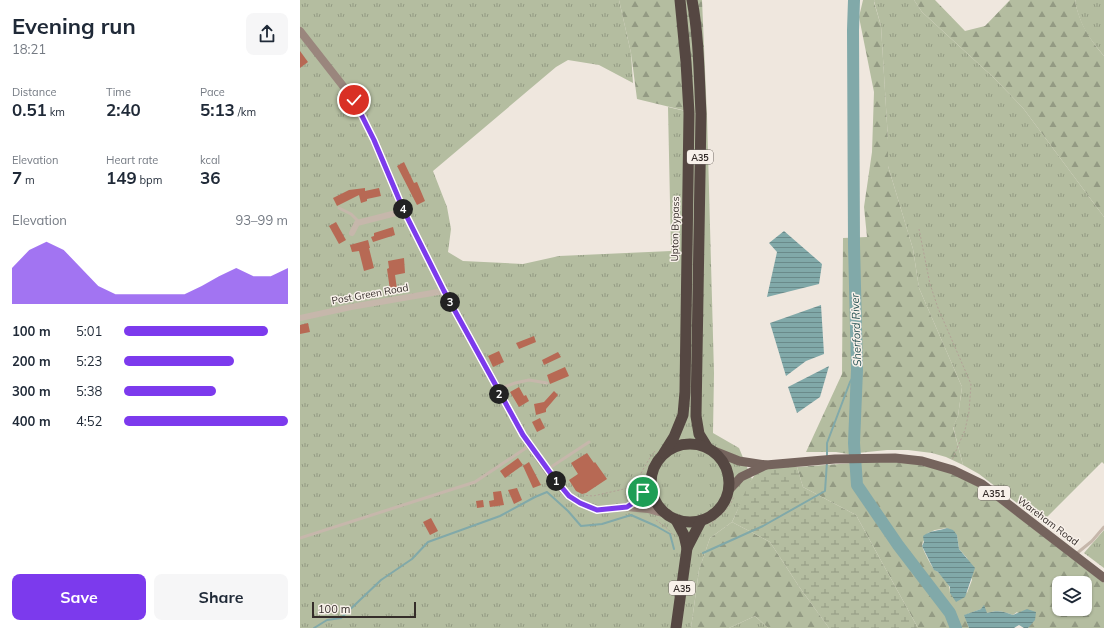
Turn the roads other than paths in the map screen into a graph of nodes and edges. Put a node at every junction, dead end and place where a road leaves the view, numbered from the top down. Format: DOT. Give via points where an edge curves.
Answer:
graph roads {
  1 [pos="680,0"];
  2 [pos="692,0"];
  3 [pos="300,32"];
  4 [pos="339,208"];
  5 [pos="404,211"];
  6 [pos="359,222"];
  7 [pos="352,233"];
  8 [pos="444,291"];
  9 [pos="300,318"];
  10 [pos="547,383"];
  11 [pos="497,390"];
  12 [pos="588,442"];
  13 [pos="531,445"];
  14 [pos="710,449"];
  15 [pos="661,450"];
  16 [pos="766,465"];
  17 [pos="548,469"];
  18 [pos="650,480"];
  19 [pos="731,494"];
  20 [pos="627,507"];
  21 [pos="666,514"];
  22 [pos="676,520"];
  23 [pos="704,524"];
  24 [pos="1104,527"];
  25 [pos="300,538"];
  26 [pos="687,548"];
  27 [pos="1074,555"];
  28 [pos="1104,578"];
  29 [pos="676,628"];
  1 -- 15 [label="highway, Upton Bypass / A35" via="689,112 685,392 683,415 674,437"];
  2 -- 14 [label="highway, A35" via="701,114 696,416 699,434"];
  3 -- 5 [label="main road" via="354,100"];
  4 -- 6 [label="lane"];
  5 -- 6 [label="street"];
  5 -- 8 [label="main road"];
  6 -- 7 [label="street"];
  8 -- 9 [label="street, Post Green Road"];
  8 -- 11 [label="main road"];
  10 -- 11 [label="lane" via="530,380"];
  11 -- 13 [label="main road"];
  12 -- 17 [label="lane"];
  13 -- 17 [label="main road"];
  13 -- 25 [label="lane" via="475,482"];
  14 -- 15 [label="highway" via="689,443"];
  14 -- 16 [label="main road, A351" via="740,461"];
  14 -- 19 [label="highway" via="721,458 725,466"];
  15 -- 18 [label="highway"];
  16 -- 19 [label="main road, A351" via="743,476"];
  16 -- 27 [label="main road, Wareham Road / A351" via="835,459 895,458 922,461 948,468 982,484"];
  17 -- 20 [label="main road" via="569,496 580,503 597,510"];
  18 -- 20 [label="main road" via="636,501"];
  18 -- 21 [label="highway" via="651,493 657,505"];
  19 -- 23 [label="highway"];
  20 -- 21 [label="main road" via="648,508"];
  21 -- 22 [label="highway"];
  22 -- 23 [label="highway"];
  22 -- 26 [label="highway, A35"];
  23 -- 26 [label="highway, A35"];
  24 -- 27 [label="lane" via="1092,541"];
  26 -- 29 [label="highway, A35"];
  27 -- 28 [label="main road, Wareham Road / A351"];
}
